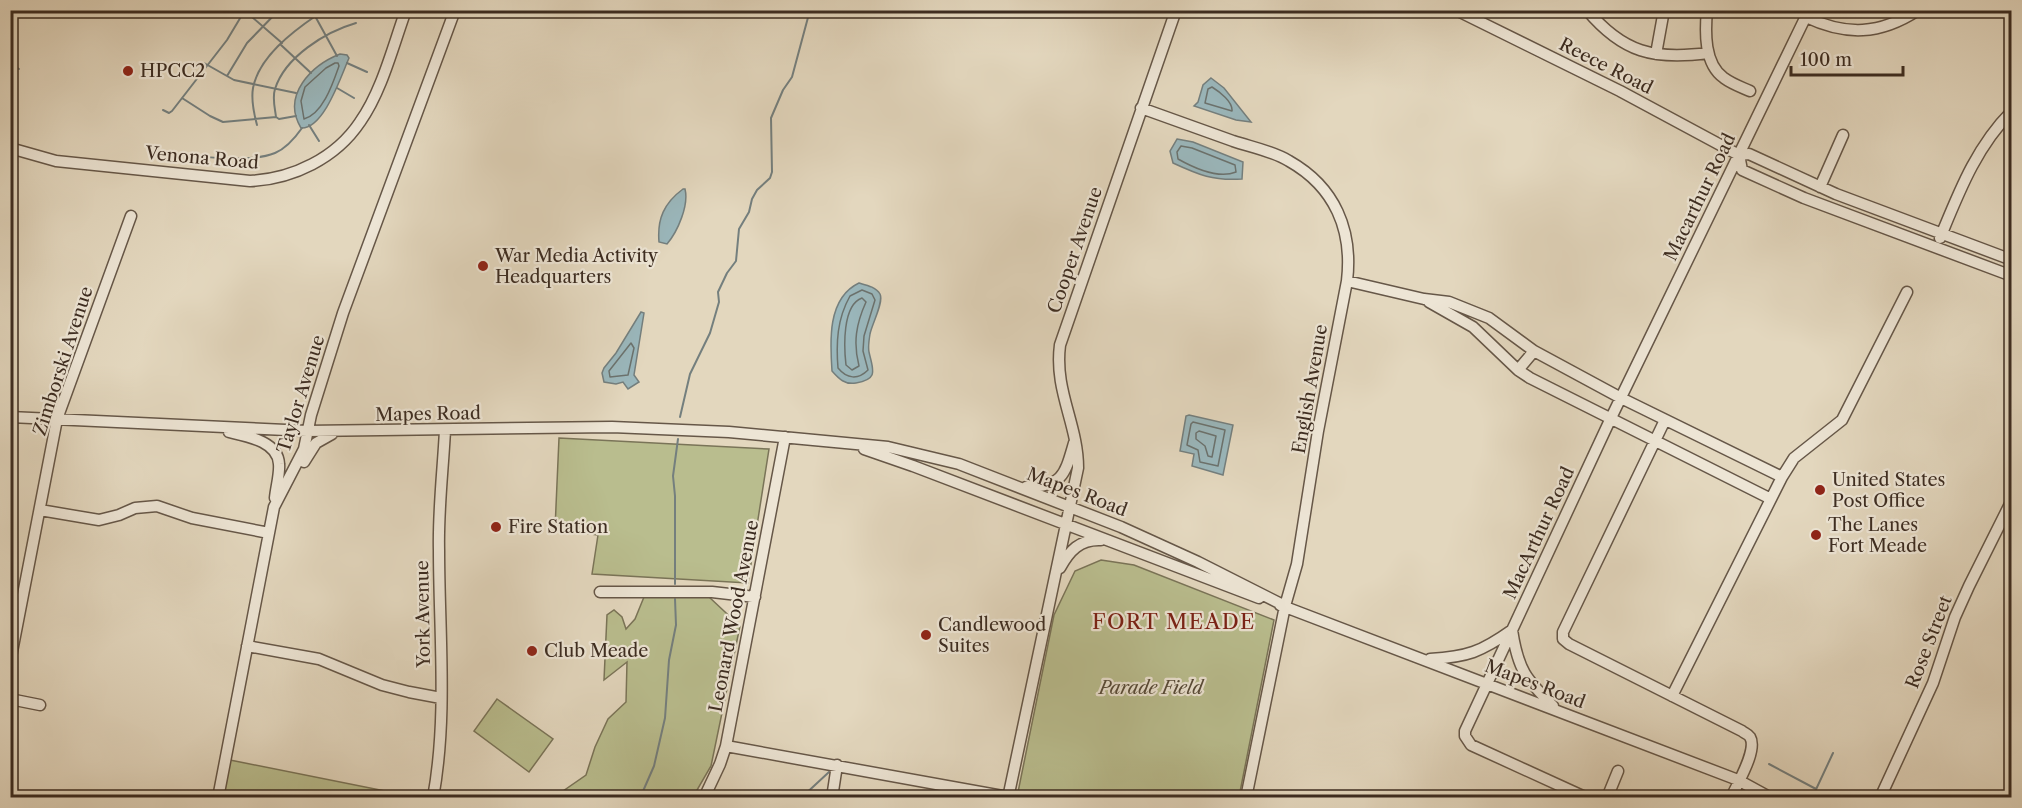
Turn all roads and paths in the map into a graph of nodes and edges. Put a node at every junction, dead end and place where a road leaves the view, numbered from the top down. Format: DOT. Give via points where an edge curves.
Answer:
graph roads {
  1 [pos="406,10"];
  2 [pos="455,10"];
  3 [pos="1176,10"];
  4 [pos="1456,10"];
  5 [pos="1587,10"];
  6 [pos="1664,10"];
  7 [pos="1707,10"];
  8 [pos="1918,10"];
  9 [pos="1808,14"];
  10 [pos="1708,53"];
  11 [pos="1656,54"];
  12 [pos="1750,92"];
  13 [pos="1141,108"];
  14 [pos="2012,111"];
  15 [pos="1843,135"];
  16 [pos="10,148"];
  17 [pos="1739,155"];
  18 [pos="1820,187"];
  19 [pos="131,216"];
  20 [pos="1942,233"];
  21 [pos="1936,248"];
  22 [pos="2012,260"];
  23 [pos="2012,276"];
  24 [pos="1347,281"];
  25 [pos="1907,292"];
  26 [pos="1424,299"];
  27 [pos="1482,316"];
  28 [pos="1473,327"];
  29 [pos="1534,351"];
  30 [pos="1518,370"];
  31 [pos="1621,398"];
  32 [pos="10,417"];
  33 [pos="57,419"];
  34 [pos="1610,420"];
  35 [pos="1665,420"];
  36 [pos="206,426"];
  37 [pos="445,430"];
  38 [pos="307,431"];
  39 [pos="341,431"];
  40 [pos="785,437"];
  41 [pos="1075,440"];
  42 [pos="1655,442"];
  43 [pos="845,443"];
  44 [pos="1782,477"];
  45 [pos="1018,487"];
  46 [pos="1771,499"];
  47 [pos="2012,500"];
  48 [pos="274,507"];
  49 [pos="1069,507"];
  50 [pos="40,510"];
  51 [pos="1065,525"];
  52 [pos="268,533"];
  53 [pos="1105,540"];
  54 [pos="1053,578"];
  55 [pos="600,592"];
  56 [pos="755,597"];
  57 [pos="1285,606"];
  58 [pos="1512,630"];
  59 [pos="247,646"];
  60 [pos="1425,660"];
  61 [pos="10,662"];
  62 [pos="1488,683"];
  63 [pos="1672,696"];
  64 [pos="441,698"];
  65 [pos="10,699"];
  66 [pos="40,705"];
  67 [pos="1555,709"];
  68 [pos="726,746"];
  69 [pos="837,765"];
  70 [pos="1618,771"];
  71 [pos="1738,780"];
  72 [pos="1008,797"];
  73 [pos="218,798"];
  74 [pos="433,798"];
  75 [pos="704,798"];
  76 [pos="832,798"];
  77 [pos="1246,798"];
  78 [pos="1587,798"];
  79 [pos="1607,798"];
  80 [pos="1731,798"];
  81 [pos="1771,798"];
  82 [pos="1880,798"];
  1 -- 16 [label="street, Venona Road" via="376,92 360,122 335,149 305,169 271,180 250,181 56,161"];
  2 -- 38 [label="street, Taylor Avenue" via="343,313"];
  3 -- 13 [label="street, Cooper Avenue"];
  4 -- 17 [label="street, Reece Road"];
  5 -- 11 [label="street" via="1619,41"];
  6 -- 11 [label="street"];
  7 -- 10 [label="street"];
  8 -- 9 [label="street" via="1893,24 1866,30 1833,28"];
  9 -- 17 [label="street, Macarthur Road"];
  10 -- 11 [label="street" via="1682,57"];
  10 -- 12 [label="street" via="1717,72"];
  13 -- 24 [label="street, English Avenue" via="1289,160 1321,184 1346,230"];
  13 -- 41 [label="street, Cooper Avenue" via="1060,345 1060,382"];
  14 -- 20 [label="street" via="1978,153"];
  15 -- 18 [label="street"];
  17 -- 18 [label="street, Reece Road" via="1749,153"];
  17 -- 21 [label="street, Reece Road" via="1742,170"];
  17 -- 31 [label="street, Macarthur Road"];
  18 -- 20 [label="street, Reece Road"];
  19 -- 33 [label="street, Zimborski Avenue"];
  20 -- 21 [label="street"];
  20 -- 22 [label="street, Reece Road"];
  21 -- 23 [label="street, Reece Road"];
  24 -- 26 [label="street"];
  24 -- 57 [label="street, English Avenue" via="1297,564"];
  25 -- 44 [label="street" via="1842,420 1794,458"];
  26 -- 27 [label="street" via="1449,302"];
  26 -- 28 [label="street"];
  27 -- 28 [label="street"];
  27 -- 29 [label="street"];
  28 -- 30 [label="street"];
  29 -- 30 [label="street"];
  29 -- 31 [label="street"];
  30 -- 34 [label="street"];
  31 -- 34 [label="street, MacArthur Road"];
  31 -- 35 [label="street"];
  32 -- 33 [label="street, Mapes Road"];
  33 -- 36 [label="street, Mapes Road"];
  33 -- 50 [label="street, Zimborski Avenue"];
  34 -- 42 [label="street"];
  34 -- 58 [label="street, MacArthur Road"];
  35 -- 42 [label="street"];
  35 -- 44 [label="street"];
  36 -- 38 [label="street, Mapes Road"];
  36 -- 48 [label="street" via="273,448 279,464"];
  37 -- 39 [label="street, Mapes Road"];
  37 -- 40 [label="street, Mapes Road" via="612,427"];
  37 -- 64 [label="street, York Avenue" via="439,546"];
  38 -- 39 [label="street, Mapes Road"];
  38 -- 48 [label="street, Taylor Avenue" via="301,455"];
  39 -- 48 [label="street" via="316,442"];
  40 -- 43 [label="street, Mapes Road"];
  40 -- 56 [label="street, Leonard Wood Avenue"];
  41 -- 45 [label="street" via="1065,472 1058,480 1038,487"];
  41 -- 49 [label="street, Cooper Avenue" via="1078,468"];
  42 -- 46 [label="street"];
  42 -- 63 [label="street" via="1563,639"];
  43 -- 45 [label="street, Mapes Road" via="888,447 959,464"];
  43 -- 51 [label="street, Mapes Road"];
  44 -- 46 [label="street"];
  45 -- 49 [label="street, Mapes Road"];
  46 -- 63 [label="street"];
  47 -- 82 [label="street, Rose Street" via="1969,586 1926,699"];
  48 -- 52 [label="street, Taylor Avenue"];
  49 -- 51 [label="street, Cooper Avenue"];
  49 -- 57 [label="street, Mapes Road" via="1188,557"];
  50 -- 52 [label="street" via="99,520 135,508 157,506"];
  50 -- 61 [label="street, Zimborski Avenue"];
  51 -- 53 [label="street, Mapes Road"];
  51 -- 54 [label="street, Cooper Avenue"];
  52 -- 59 [label="street, Taylor Avenue"];
  53 -- 54 [label="street" via="1074,547"];
  53 -- 57 [label="street, Mapes Road"];
  54 -- 72 [label="street, Cooper Avenue"];
  55 -- 56 [label="street" via="712,592"];
  56 -- 68 [label="street, Leonard Wood Avenue"];
  57 -- 60 [label="street, Mapes Road"];
  57 -- 77 [label="street, English Avenue"];
  58 -- 60 [label="street" via="1480,651"];
  58 -- 62 [label="street, MacArthur Road"];
  58 -- 67 [label="street" via="1522,670"];
  59 -- 64 [label="street" via="319,659 382,685"];
  59 -- 73 [label="street, Taylor Avenue"];
  60 -- 62 [label="street, Mapes Road"];
  62 -- 67 [label="street, Mapes Road"];
  62 -- 78 [label="street, MacArthur Road" via="1465,731 1467,741"];
  63 -- 71 [label="street" via="1749,737 1750,756"];
  64 -- 74 [label="street, York Avenue" via="440,757"];
  65 -- 66 [label="street"];
  67 -- 71 [label="street, Mapes Road"];
  68 -- 69 [label="street"];
  68 -- 75 [label="street, Leonard Wood Avenue"];
  69 -- 72 [label="street"];
  69 -- 76 [label="street"];
  70 -- 79 [label="street"];
  71 -- 80 [label="street"];
  71 -- 81 [label="street, Mapes Road"];
}
